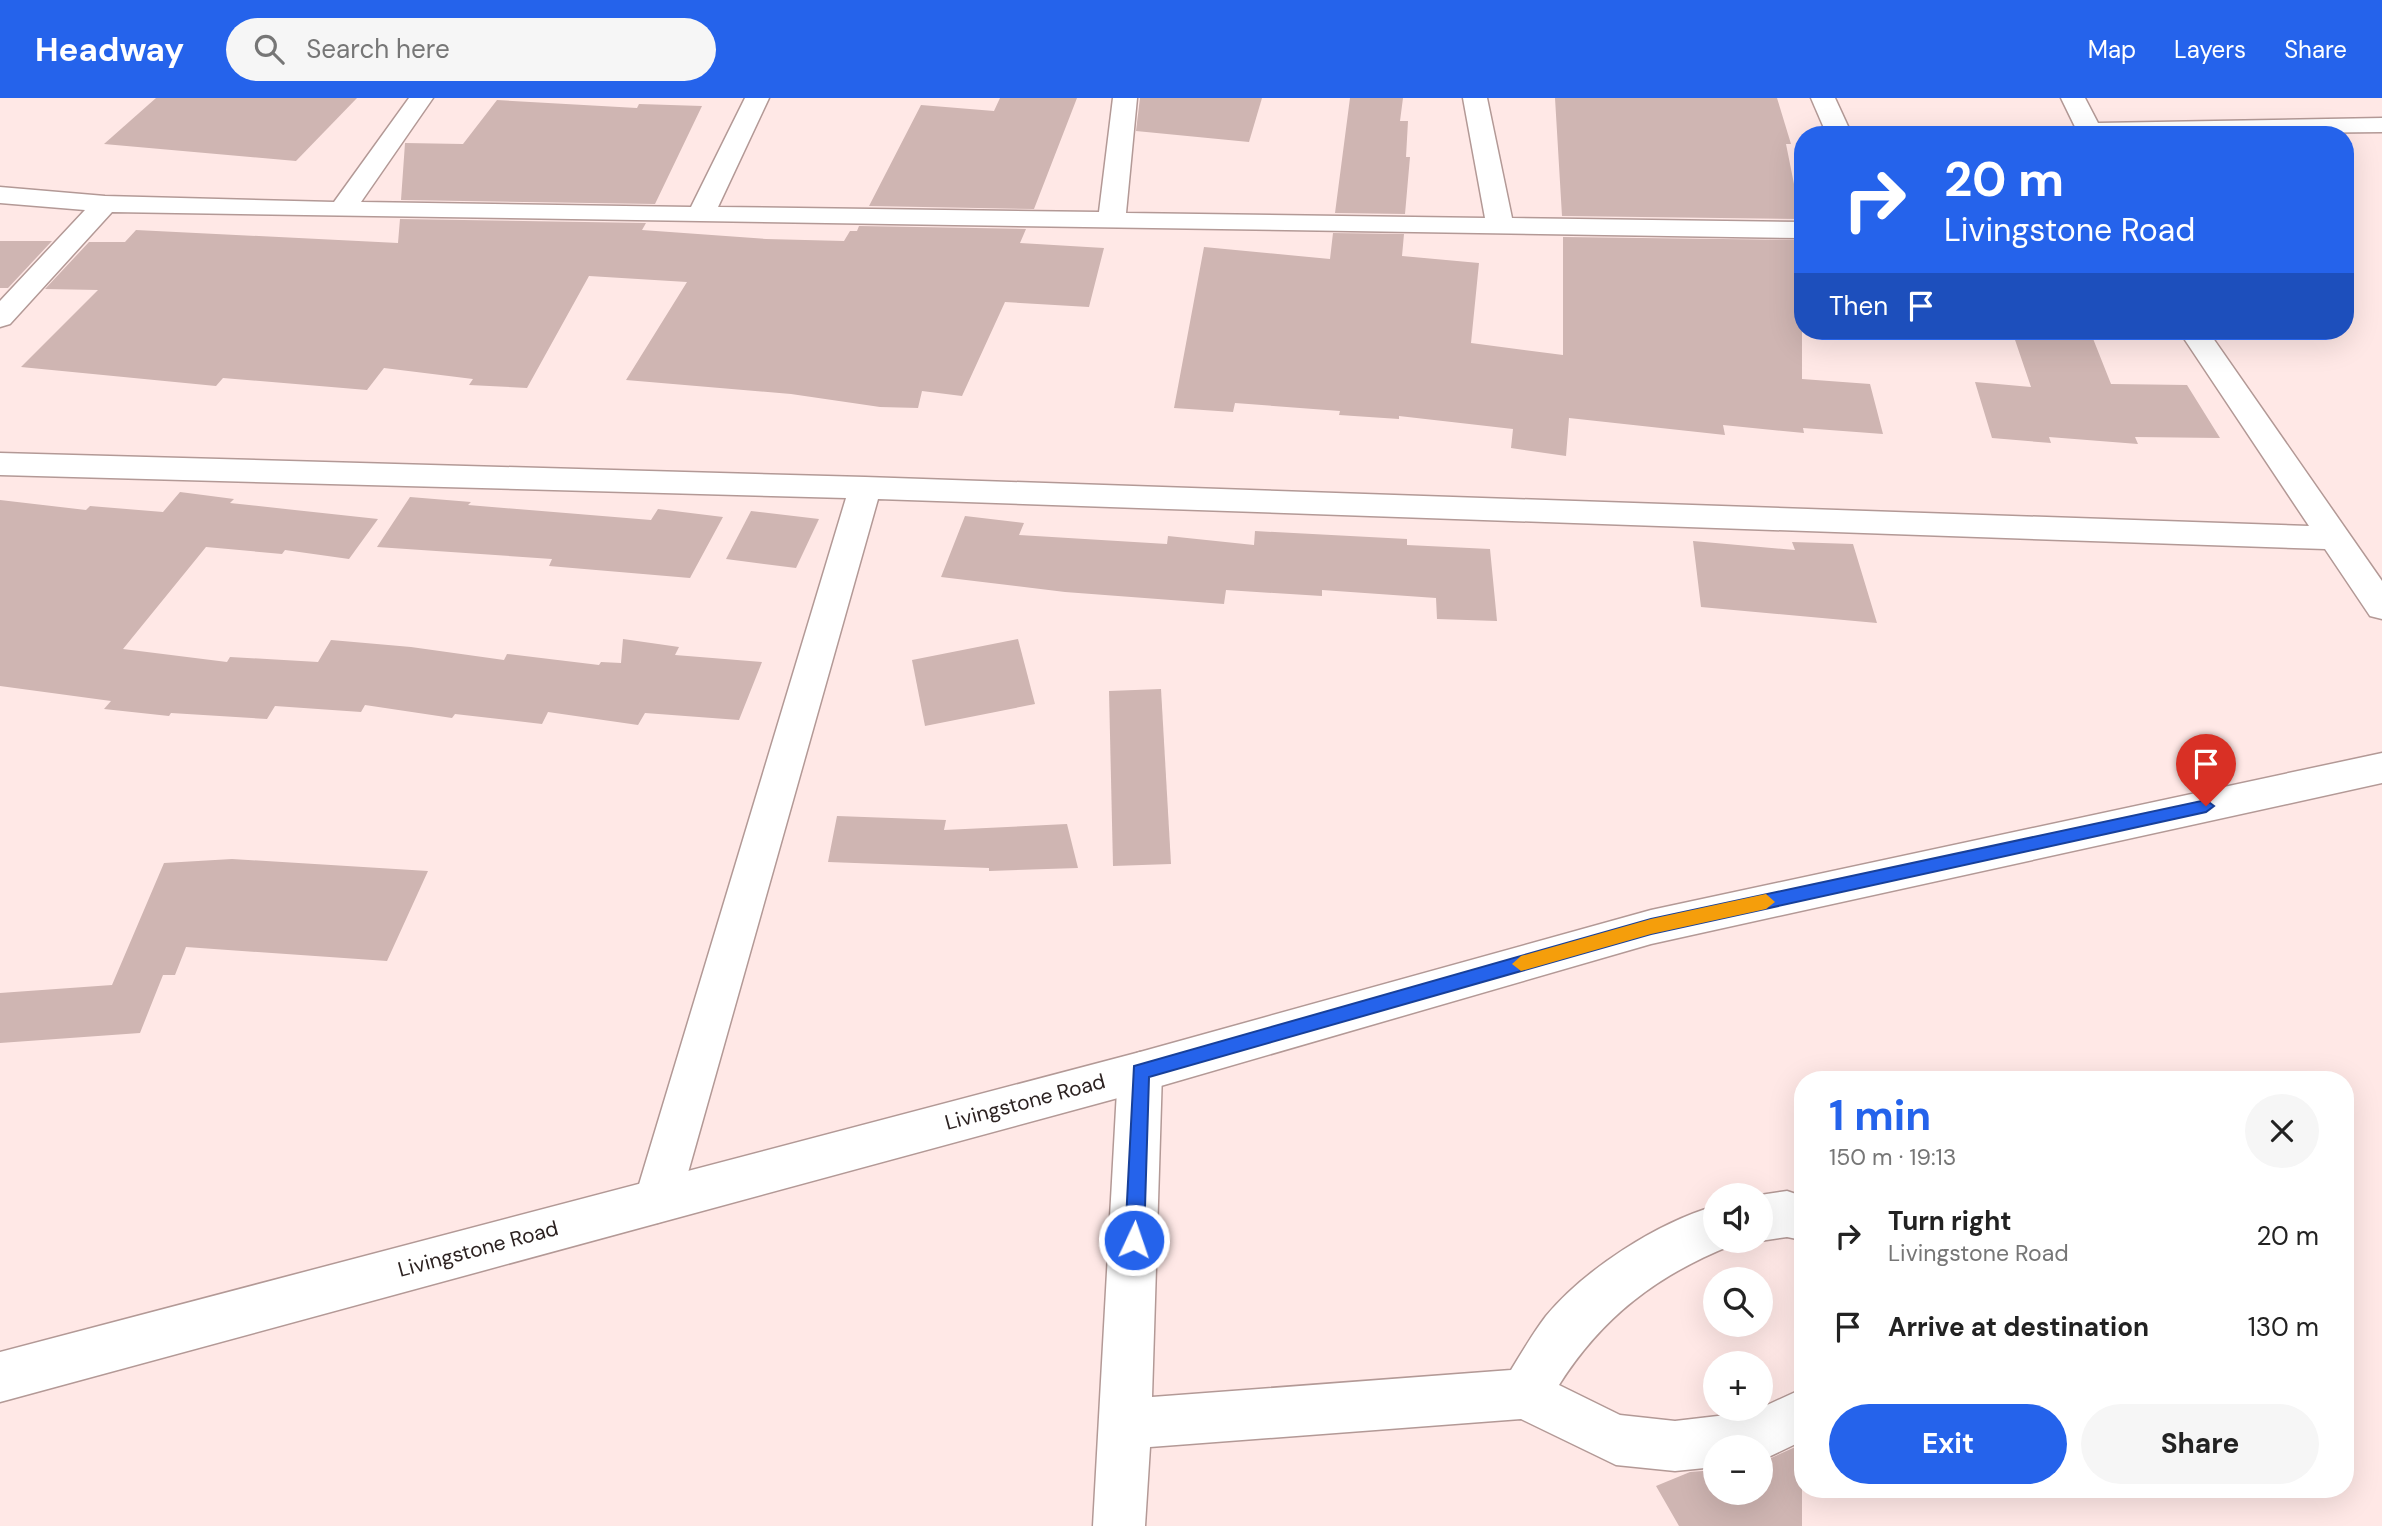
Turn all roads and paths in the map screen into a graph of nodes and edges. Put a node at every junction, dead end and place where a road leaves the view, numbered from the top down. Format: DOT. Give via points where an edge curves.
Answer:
graph roads {
  1 [pos="421,98"];
  2 [pos="757,98"];
  3 [pos="1125,98"];
  4 [pos="1475,98"];
  5 [pos="1823,98"];
  6 [pos="2073,98"];
  7 [pos="2382,125"];
  8 [pos="1836,126"];
  9 [pos="2088,126"];
  10 [pos="2346,126"];
  11 [pos="0,195"];
  12 [pos="105,204"];
  13 [pos="342,210"];
  14 [pos="701,214"];
  15 [pos="1112,220"];
  16 [pos="1500,225"];
  17 [pos="1794,230"];
  18 [pos="0,318"];
  19 [pos="2200,340"];
  20 [pos="0,464"];
  21 [pos="865,488"];
  22 [pos="2337,538"];
  23 [pos="2382,607"];
  24 [pos="2382,768"];
  25 [pos="1140,1072"];
  26 [pos="657,1200"];
  27 [pos="1773,1216"];
  28 [pos="1794,1216"];
  29 [pos="1703,1233"];
  30 [pos="0,1377"];
  31 [pos="1524,1394"];
  32 [pos="1794,1418"];
  33 [pos="1126,1424"];
  34 [pos="1119,1526"];
  1 -- 13 [label="main road"];
  2 -- 14 [label="main road"];
  3 -- 15 [label="main road"];
  4 -- 16 [label="main road"];
  5 -- 8 [label="main road"];
  6 -- 9 [label="main road"];
  7 -- 10 [label="main road"];
  11 -- 12 [label="main road"];
  12 -- 13 [label="main road"];
  12 -- 18 [label="main road"];
  13 -- 14 [label="main road"];
  14 -- 15 [label="main road"];
  15 -- 16 [label="main road"];
  16 -- 17 [label="main road"];
  19 -- 22 [label="main road"];
  20 -- 21 [label="main road"];
  21 -- 22 [label="main road"];
  21 -- 26 [label="main road"];
  22 -- 23 [label="main road"];
  24 -- 25 [label="main road, Livingstone Road" via="1651,927"];
  25 -- 26 [label="main road, Livingstone Road"];
  25 -- 33 [label="main road"];
  26 -- 30 [label="main road, Livingstone Road"];
  27 -- 28 [label="main road"];
  29 -- 31 [label="main road" via="1602,1293 1563,1334"];
  31 -- 32 [label="main road" via="1616,1440 1675,1446 1756,1437"];
  31 -- 33 [label="main road"];
  33 -- 34 [label="main road"];
}
